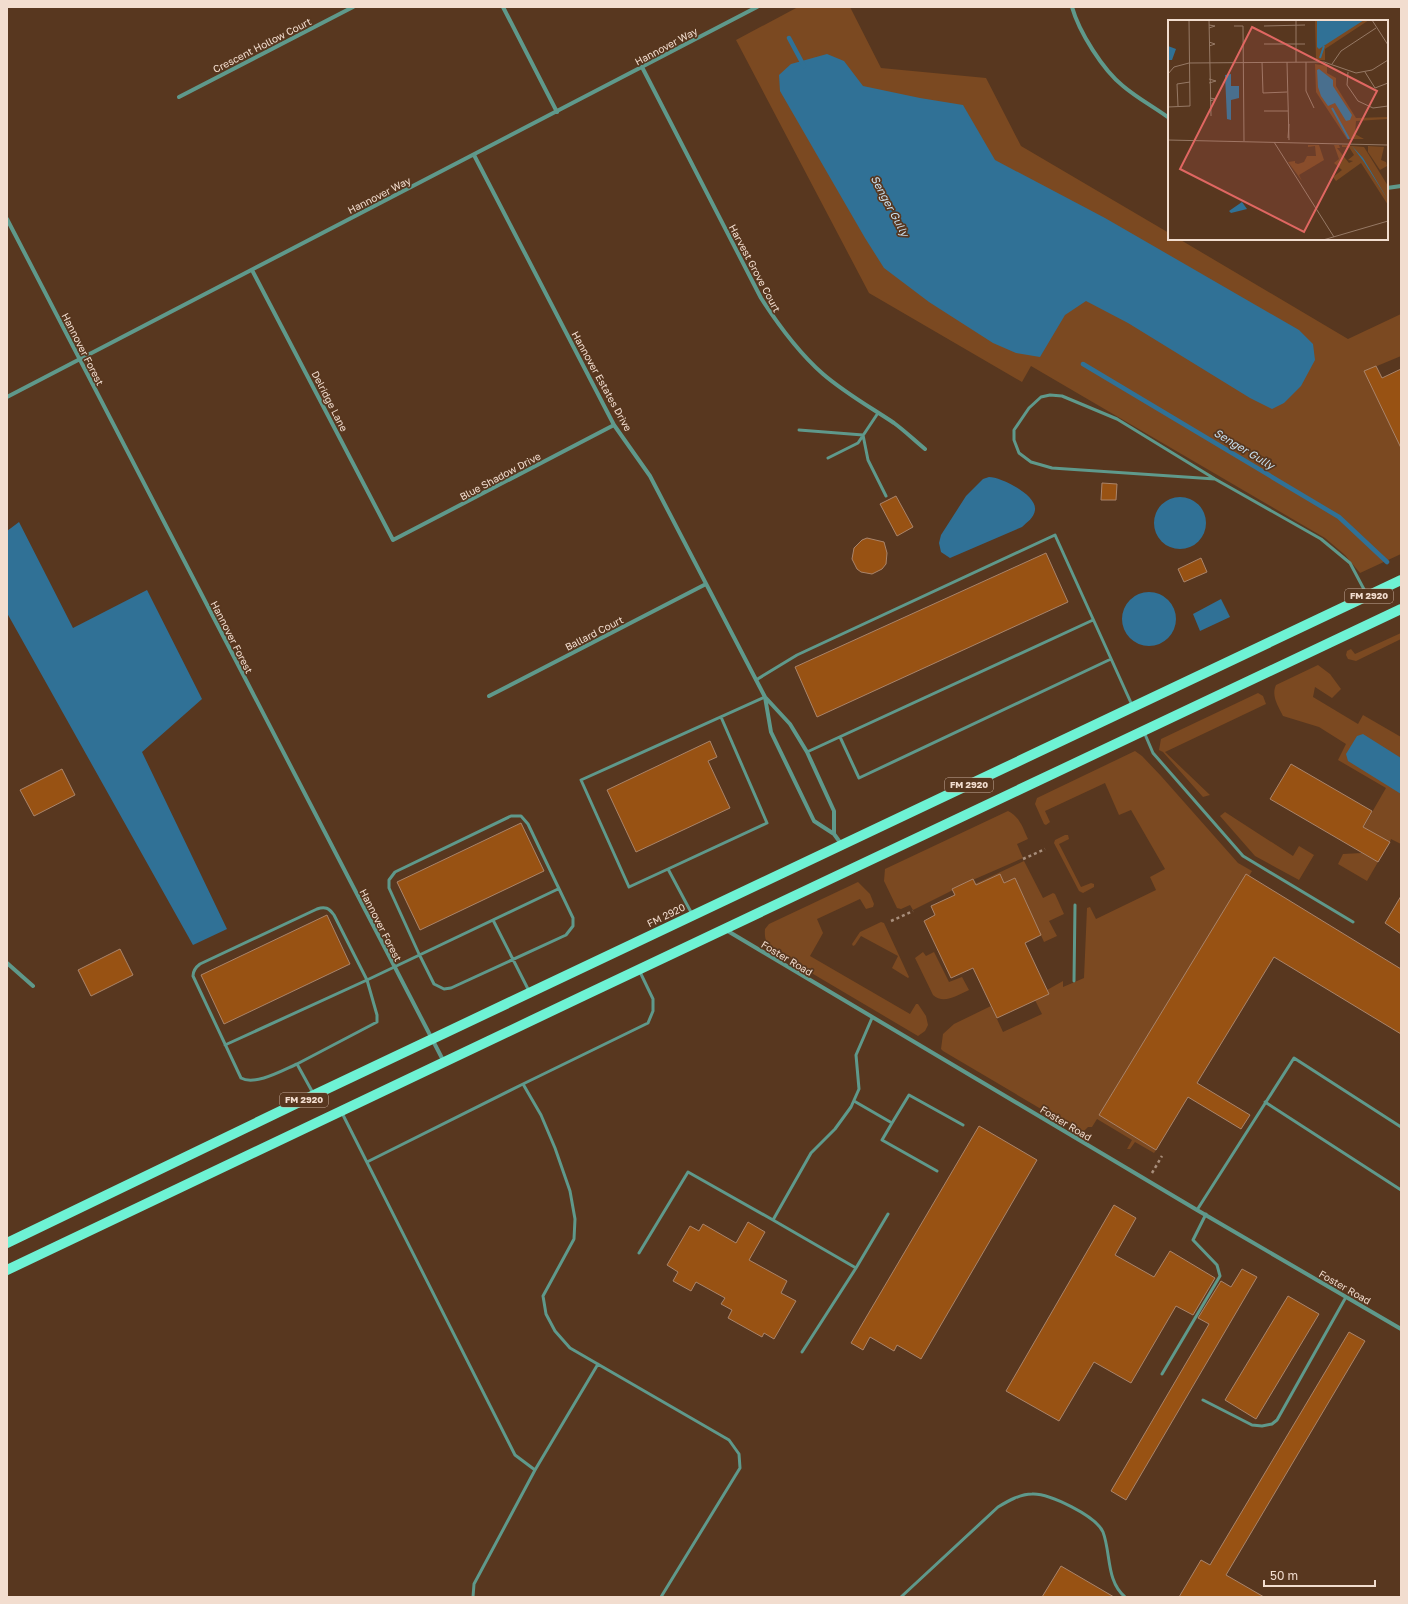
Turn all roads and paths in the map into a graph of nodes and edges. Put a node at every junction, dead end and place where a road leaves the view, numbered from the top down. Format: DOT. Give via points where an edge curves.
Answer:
graph roads {
  1 [pos="353,7"];
  2 [pos="503,7"];
  3 [pos="757,7"];
  4 [pos="1072,7"];
  5 [pos="642,67"];
  6 [pos="179,97"];
  7 [pos="557,112"];
  8 [pos="1168,117"];
  9 [pos="474,155"];
  10 [pos="1401,186"];
  11 [pos="1388,188"];
  12 [pos="7,219"];
  13 [pos="252,270"];
  14 [pos="80,360"];
  15 [pos="7,397"];
  16 [pos="878,413"];
  17 [pos="614,425"];
  18 [pos="799,430"];
  19 [pos="863,435"];
  20 [pos="924,449"];
  21 [pos="828,458"];
  22 [pos="1215,479"];
  23 [pos="886,496"];
  24 [pos="393,540"];
  25 [pos="1401,580"];
  26 [pos="706,584"];
  27 [pos="1368,596"];
  28 [pos="1401,609"];
  29 [pos="1093,620"];
  30 [pos="1111,659"];
  31 [pos="756,680"];
  32 [pos="489,696"];
  33 [pos="764,697"];
  34 [pos="1132,707"];
  35 [pos="721,717"];
  36 [pos="1144,731"];
  37 [pos="840,737"];
  38 [pos="807,752"];
  39 [pos="834,834"];
  40 [pos="842,845"];
  41 [pos="1045,849"];
  42 [pos="1023,859"];
  43 [pos="668,869"];
  44 [pos="558,889"];
  45 [pos="1075,905"];
  46 [pos="913,911"];
  47 [pos="693,915"];
  48 [pos="493,920"];
  49 [pos="891,921"];
  50 [pos="1353,922"];
  51 [pos="724,929"];
  52 [pos="419,954"];
  53 [pos="512,960"];
  54 [pos="7,964"];
  55 [pos="394,967"];
  56 [pos="638,969"];
  57 [pos="367,980"];
  58 [pos="1074,981"];
  59 [pos="33,986"];
  60 [pos="530,993"];
  61 [pos="872,1018"];
  62 [pos="432,1040"];
  63 [pos="225,1045"];
  64 [pos="444,1062"];
  65 [pos="297,1064"];
  66 [pos="523,1084"];
  67 [pos="314,1095"];
  68 [pos="854,1100"];
  69 [pos="1265,1102"];
  70 [pos="341,1111"];
  71 [pos="892,1123"];
  72 [pos="963,1125"];
  73 [pos="1401,1127"];
  74 [pos="1162,1156"];
  75 [pos="367,1162"];
  76 [pos="937,1170"];
  77 [pos="1147,1180"];
  78 [pos="1401,1190"];
  79 [pos="1197,1210"];
  80 [pos="888,1214"];
  81 [pos="1206,1214"];
  82 [pos="773,1220"];
  83 [pos="7,1243"];
  84 [pos="639,1253"];
  85 [pos="856,1268"];
  86 [pos="7,1270"];
  87 [pos="1346,1297"];
  88 [pos="1400,1327"];
  89 [pos="802,1352"];
  90 [pos="598,1364"];
  91 [pos="1162,1374"];
  92 [pos="1203,1400"];
  93 [pos="535,1470"];
  94 [pos="473,1597"];
  95 [pos="662,1597"];
  96 [pos="901,1597"];
  97 [pos="1125,1597"];
  1 -- 6 [label="street, Crescent Hollow Court"];
  2 -- 7 [label="street"];
  3 -- 5 [label="street, Hannover Way"];
  4 -- 8 [label="street" via="1074,16 1094,54 1122,86"];
  5 -- 7 [label="street, Hannover Way"];
  5 -- 16 [label="street, Harvest Grove Court" via="761,298 779,326 823,374"];
  7 -- 9 [label="street, Hannover Way"];
  9 -- 13 [label="street, Hannover Way"];
  9 -- 17 [label="street, Hannover Estates Drive"];
  10 -- 11 [label="street"];
  12 -- 14 [label="street, Hannover Forest"];
  13 -- 14 [label="street, Hannover Way"];
  13 -- 24 [label="street, Delridge Lane"];
  14 -- 15 [label="street, Hannover Way"];
  14 -- 55 [label="street, Hannover Forest"];
  16 -- 19 [label="lane"];
  16 -- 20 [label="street, Harvest Grove Court"];
  17 -- 24 [label="street, Blue Shadow Drive"];
  17 -- 26 [label="street, Hannover Estates Drive" via="650,476"];
  18 -- 19 [label="lane"];
  19 -- 21 [label="lane" via="858,443"];
  19 -- 23 [label="lane" via="868,460"];
  22 -- 22 [label="lane" via="1117,419 1062,396 1040,397 1014,430 1014,440 1019,452 1031,462 1052,468"];
  22 -- 27 [label="lane" via="1321,539 1350,563"];
  25 -- 27 [label="main road, FM 2920 / FM 2920"];
  26 -- 31 [label="street, Hannover Estates Drive"];
  26 -- 32 [label="street, Ballard Court"];
  27 -- 34 [label="main road, FM 2920 / FM 2920"];
  28 -- 36 [label="main road, FM 2920 / FM 2920"];
  29 -- 30 [label="lane"];
  29 -- 31 [label="lane" via="1055,535 797,656"];
  29 -- 37 [label="lane"];
  30 -- 34 [label="lane"];
  30 -- 37 [label="lane" via="859,778"];
  31 -- 33 [label="street, Hannover Estates Drive"];
  33 -- 35 [label="lane"];
  33 -- 38 [label="street, Hannover Estates Drive" via="790,724"];
  33 -- 39 [label="street, Hannover Estates Drive" via="771,732 814,821"];
  34 -- 40 [label="main road, FM 2920 / FM 2920"];
  35 -- 43 [label="lane" via="767,823"];
  35 -- 43 [label="lane" via="581,780 629,887"];
  36 -- 50 [label="lane" via="1153,754 1243,856"];
  36 -- 51 [label="main road, FM 2920 / FM 2920"];
  37 -- 38 [label="lane"];
  38 -- 39 [label="street, Hannover Estates Drive" via="834,811"];
  39 -- 40 [label="street, Hannover Estates Drive"];
  40 -- 47 [label="main road, FM 2920 / FM 2920"];
  41 -- 42 [label="path"];
  43 -- 47 [label="lane"];
  44 -- 48 [label="lane"];
  44 -- 52 [label="lane" via="528,824 522,816 511,816 395,872 389,880 389,888"];
  44 -- 53 [label="lane" via="573,918 573,926 566,935"];
  45 -- 58 [label="lane"];
  46 -- 49 [label="path"];
  47 -- 60 [label="main road, FM 2920 / FM 2920"];
  48 -- 52 [label="lane"];
  48 -- 53 [label="lane"];
  51 -- 56 [label="main road, FM 2920 / FM 2920"];
  51 -- 61 [label="street, Foster Road"];
  52 -- 53 [label="lane" via="434,984 444,989"];
  52 -- 55 [label="lane"];
  53 -- 60 [label="lane"];
  54 -- 59 [label="street"];
  55 -- 57 [label="lane"];
  55 -- 62 [label="street, Hannover Forest"];
  56 -- 64 [label="main road, FM 2920 / FM 2920"];
  56 -- 66 [label="lane" via="653,999 653,1012 648,1023"];
  57 -- 63 [label="lane"];
  57 -- 63 [label="lane" via="334,915 329,909 317,909 200,964 195,969 193,976"];
  57 -- 65 [label="lane" via="378,1015 377,1022"];
  60 -- 62 [label="main road, FM 2920 / FM 2920"];
  61 -- 68 [label="lane" via="856,1055 859,1089"];
  61 -- 77 [label="street, Foster Road"];
  62 -- 64 [label="street, Hannover Forest"];
  62 -- 67 [label="main road, FM 2920 / FM 2920"];
  63 -- 65 [label="lane" via="241,1078 245,1080 257,1080"];
  64 -- 70 [label="main road, FM 2920 / FM 2920"];
  65 -- 67 [label="lane"];
  66 -- 75 [label="lane"];
  66 -- 90 [label="lane" via="541,1115 555,1148 570,1191 575,1219 574,1239 543,1296 546,1314 555,1331 570,1348"];
  67 -- 83 [label="main road, FM 2920 / FM 2920"];
  68 -- 71 [label="lane"];
  68 -- 82 [label="lane" via="834,1129 811,1152"];
  69 -- 73 [label="lane" via="1294,1058"];
  69 -- 78 [label="lane"];
  69 -- 79 [label="lane"];
  70 -- 75 [label="lane"];
  70 -- 86 [label="main road, FM 2920 / FM 2920"];
  71 -- 72 [label="lane" via="910,1095"];
  71 -- 76 [label="lane" via="882,1140"];
  74 -- 77 [label="path"];
  75 -- 93 [label="lane" via="515,1456"];
  77 -- 79 [label="street, Foster Road"];
  79 -- 81 [label="street, Foster Road"];
  80 -- 85 [label="lane"];
  81 -- 87 [label="street, Foster Road"];
  81 -- 91 [label="lane" via="1193,1240 1217,1265 1220,1276"];
  82 -- 84 [label="lane" via="688,1172"];
  82 -- 85 [label="lane"];
  85 -- 89 [label="lane"];
  87 -- 88 [label="street, Foster Road"];
  87 -- 92 [label="lane" via="1277,1420 1272,1424 1252,1425"];
  90 -- 93 [label="lane"];
  90 -- 95 [label="lane" via="729,1440 739,1454 740,1468"];
  93 -- 94 [label="lane" via="474,1584"];
  96 -- 97 [label="lane" via="998,1507 1008,1501 1032,1494 1061,1502 1091,1518 1100,1526 1115,1587"];
}
